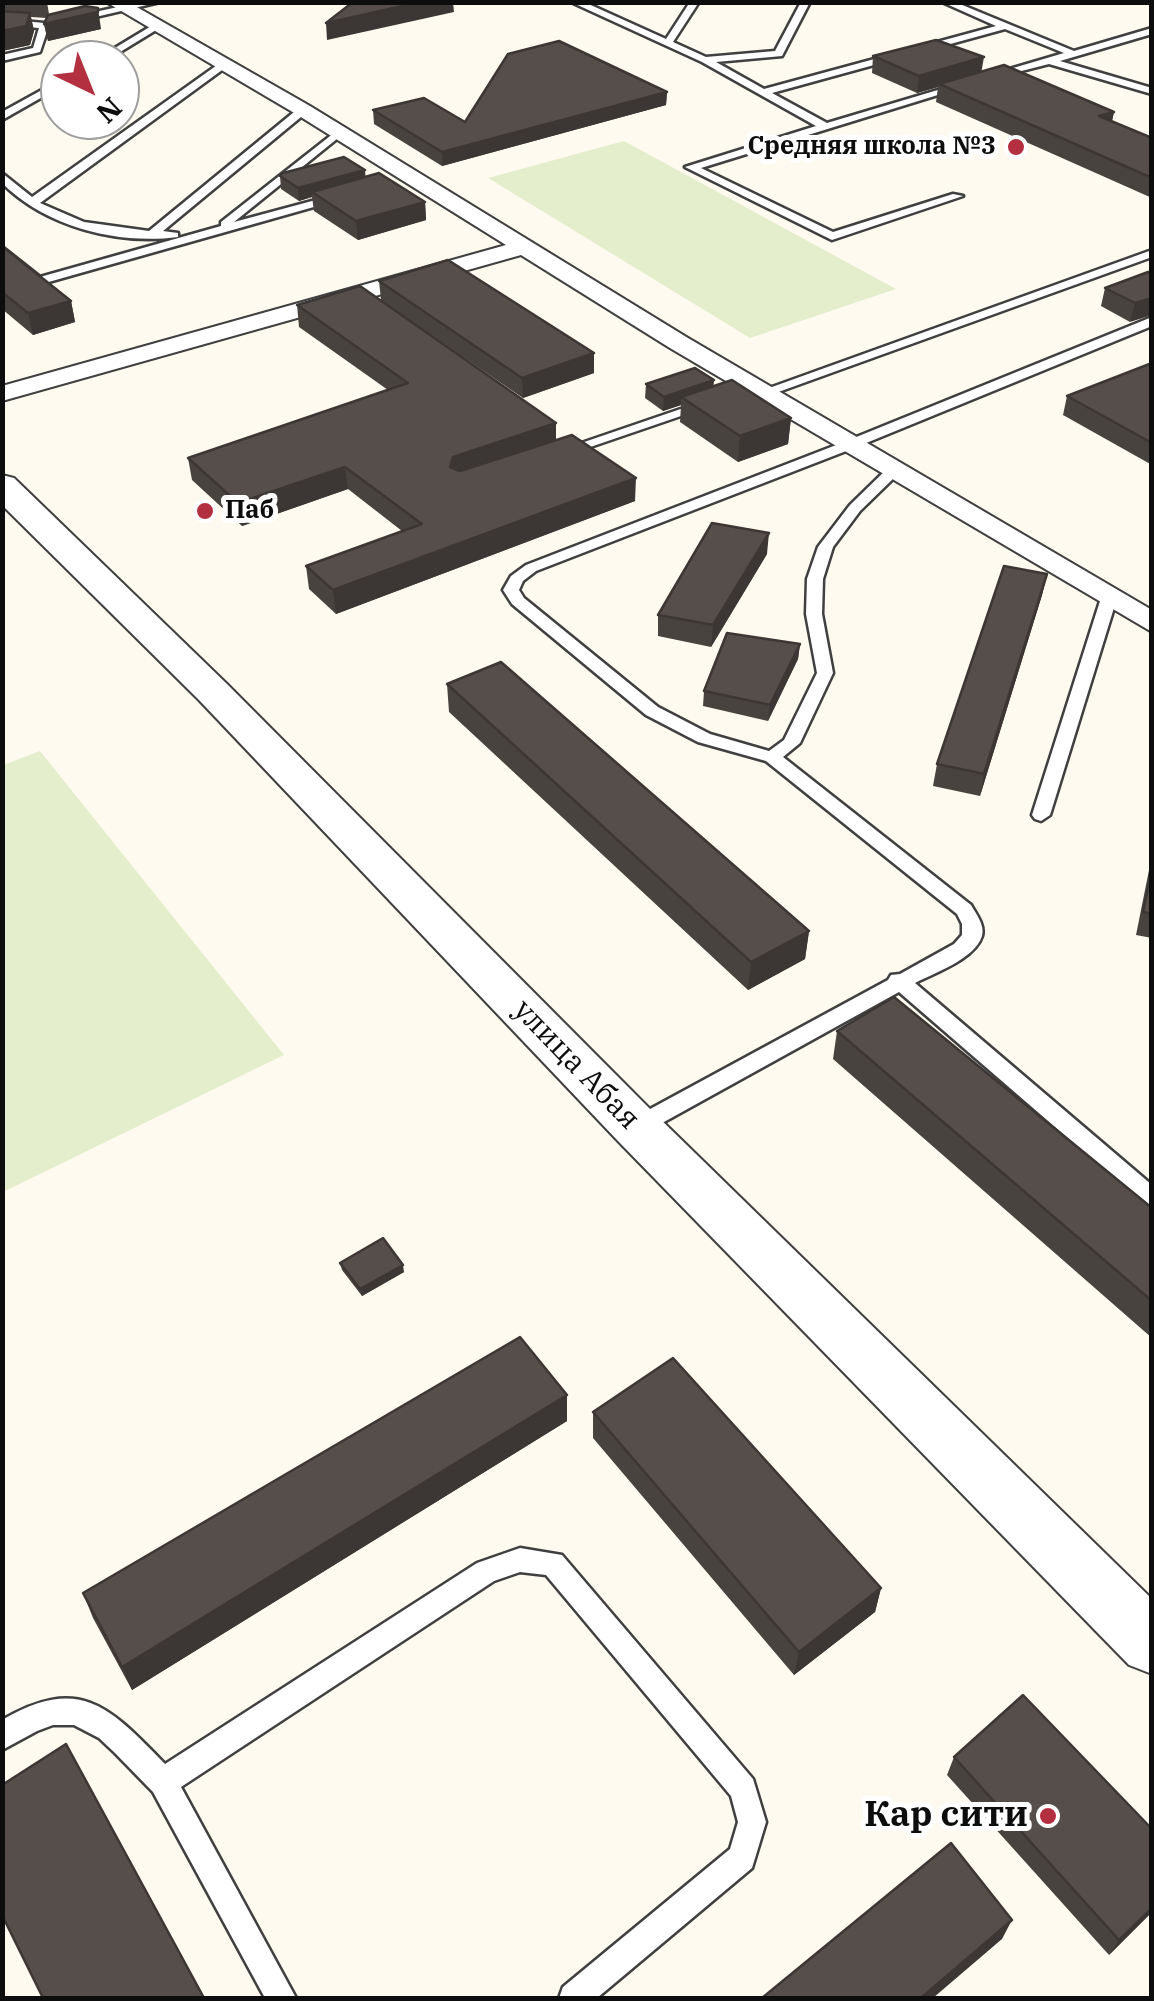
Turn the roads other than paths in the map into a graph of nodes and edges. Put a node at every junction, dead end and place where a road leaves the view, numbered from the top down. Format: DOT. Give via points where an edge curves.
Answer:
graph roads {
  1 [pos="695,2"];
  2 [pos="806,2"];
  3 [pos="946,2"];
  4 [pos="579,3"];
  5 [pos="120,6"];
  6 [pos="156,15"];
  7 [pos="2,22"];
  8 [pos="44,26"];
  9 [pos="1002,27"];
  10 [pos="1152,31"];
  11 [pos="125,40"];
  12 [pos="668,44"];
  13 [pos="1074,54"];
  14 [pos="2,58"];
  15 [pos="706,60"];
  16 [pos="1049,61"];
  17 [pos="224,65"];
  18 [pos="1152,91"];
  19 [pos="760,92"];
  20 [pos="40,95"];
  21 [pos="303,110"];
  22 [pos="2,117"];
  23 [pos="824,126"];
  24 [pos="339,132"];
  25 [pos="2,176"];
  26 [pos="358,192"];
  27 [pos="957,196"];
  28 [pos="33,202"];
  29 [pos="215,232"];
  30 [pos="151,236"];
  31 [pos="522,248"];
  32 [pos="2,250"];
  33 [pos="1152,253"];
  34 [pos="1110,268"];
  35 [pos="1138,279"];
  36 [pos="1152,320"];
  37 [pos="2,394"];
  38 [pos="755,396"];
  39 [pos="728,398"];
  40 [pos="562,436"];
  41 [pos="848,445"];
  42 [pos="578,447"];
  43 [pos="544,458"];
  44 [pos="893,471"];
  45 [pos="2,484"];
  46 [pos="1109,598"];
  47 [pos="1152,623"];
  48 [pos="772,757"];
  49 [pos="1042,815"];
  50 [pos="898,980"];
  51 [pos="636,1128"];
  52 [pos="1152,1198"];
  53 [pos="1152,1643"];
  54 [pos="2,1736"];
  55 [pos="163,1782"];
  56 [pos="281,1998"];
  57 [pos="574,1998"];
  1 -- 12 [label="lane"];
  2 -- 15 [label="lane" via="780,54"];
  3 -- 9 [label="lane"];
  4 -- 12 [label="lane"];
  5 -- 6 [label="street"];
  5 -- 8 [label="lane"];
  6 -- 11 [label="lane"];
  6 -- 17 [label="street"];
  7 -- 8 [label="lane"];
  8 -- 14 [label="lane" via="37,50"];
  9 -- 13 [label="lane"];
  9 -- 19 [label="lane"];
  10 -- 13 [label="lane"];
  12 -- 15 [label="lane"];
  13 -- 16 [label="lane"];
  15 -- 19 [label="lane"];
  16 -- 18 [label="lane"];
  16 -- 23 [label="lane"];
  17 -- 21 [label="street"];
  17 -- 28 [label="lane"];
  19 -- 23 [label="lane"];
  20 -- 22 [label="lane"];
  21 -- 24 [label="street"];
  21 -- 30 [label="lane"];
  23 -- 27 [label="lane" via="690,167 832,236"];
  24 -- 29 [label="lane"];
  24 -- 31 [label="street" via="403,179"];
  25 -- 28 [label="lane"];
  26 -- 29 [label="lane"];
  28 -- 30 [label="lane" via="87,227"];
  29 -- 30 [label="lane"];
  29 -- 32 [label="lane" via="38,281"];
  31 -- 37 [label="street" via="365,300"];
  31 -- 38 [label="street"];
  33 -- 34 [label="lane"];
  34 -- 35 [label="lane"];
  34 -- 38 [label="lane"];
  36 -- 41 [label="lane"];
  38 -- 41 [label="street"];
  39 -- 42 [label="lane"];
  40 -- 42 [label="lane"];
  41 -- 44 [label="street"];
  41 -- 48 [label="lane" via="531,568 512,590 652,710 704,738"];
  42 -- 43 [label="lane"];
  44 -- 46 [label="street"];
  44 -- 48 [label="lane" via="826,547 815,579 814,614 825,673 791,743"];
  45 -- 51 [label="street, улица Абая"];
  46 -- 47 [label="street"];
  46 -- 49 [label="lane"];
  48 -- 50 [label="lane" via="964,910 972,924 972,936 960,949"];
  50 -- 51 [label="lane"];
  50 -- 52 [label="lane"];
  51 -- 53 [label="street, улица Абая"];
  54 -- 55 [label="lane" via="27,1719 67,1708 98,1718"];
  55 -- 56 [label="lane"];
  55 -- 57 [label="lane" via="486,1572 520,1560 553,1564 743,1789 752,1822 742,1858"];
}
